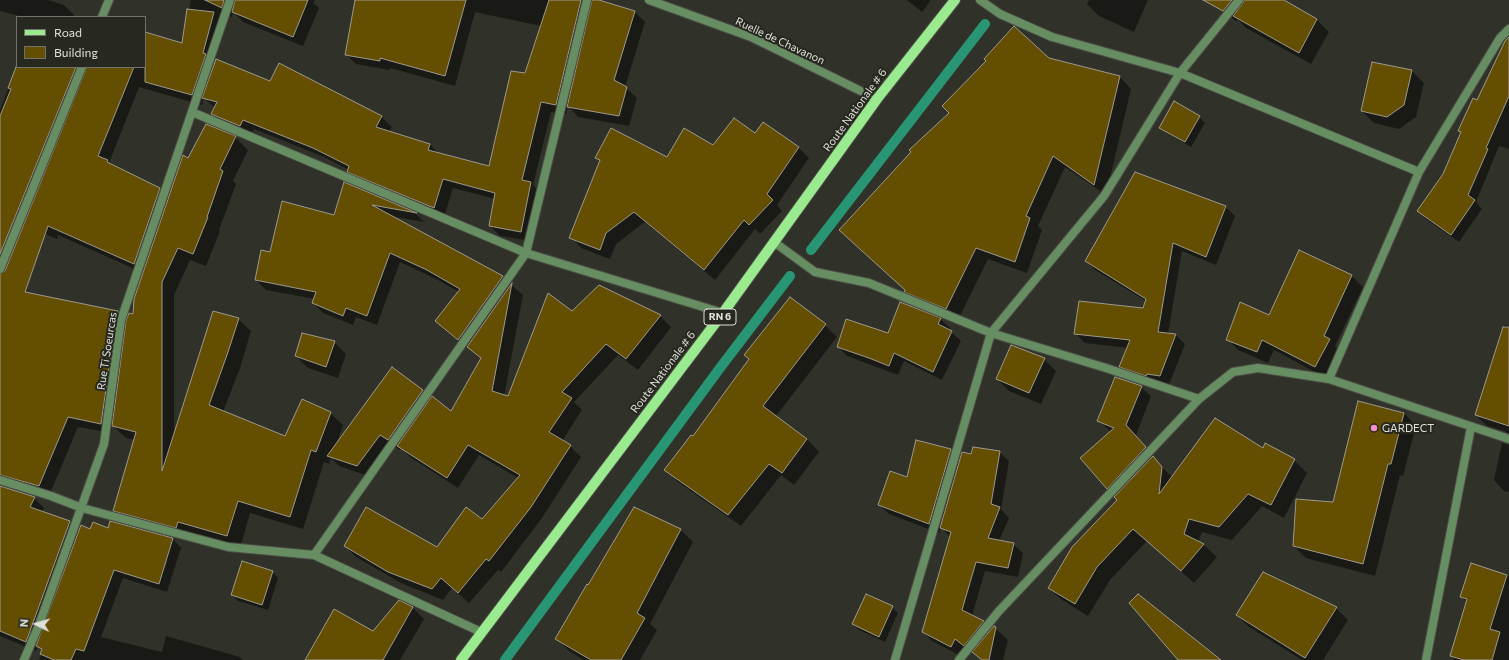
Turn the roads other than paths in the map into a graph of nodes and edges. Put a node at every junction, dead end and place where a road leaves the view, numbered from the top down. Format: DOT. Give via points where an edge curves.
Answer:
graph roads {
  1 [pos="109,0"];
  2 [pos="230,0"];
  3 [pos="587,0"];
  4 [pos="649,0"];
  5 [pos="955,0"];
  6 [pos="980,0"];
  7 [pos="1240,0"];
  8 [pos="102,16"];
  9 [pos="1509,29"];
  10 [pos="82,68"];
  11 [pos="1180,73"];
  12 [pos="877,99"];
  13 [pos="192,112"];
  14 [pos="1419,172"];
  15 [pos="774,242"];
  16 [pos="526,253"];
  17 [pos="0,269"];
  18 [pos="723,313"];
  19 [pos="991,333"];
  20 [pos="1329,379"];
  21 [pos="1199,399"];
  22 [pos="1471,427"];
  23 [pos="1509,440"];
  24 [pos="0,480"];
  25 [pos="82,508"];
  26 [pos="314,555"];
  27 [pos="481,632"];
  28 [pos="24,660"];
  29 [pos="461,660"];
  30 [pos="895,660"];
  31 [pos="959,660"];
  32 [pos="1426,660"];
  1 -- 8 [label="street"];
  2 -- 13 [label="street, Rue Ti Soeurcas"];
  3 -- 16 [label="street"];
  4 -- 12 [label="street, Ruelle de Chavanon" via="751,37"];
  5 -- 12 [label="main road, Route Nationale # 6 / RN 6"];
  6 -- 11 [label="street" via="1000,14 1052,37"];
  7 -- 11 [label="street"];
  9 -- 14 [label="street" via="1500,38"];
  10 -- 17 [label="street"];
  11 -- 14 [label="street"];
  11 -- 19 [label="street" via="1104,196"];
  12 -- 15 [label="main road, Route Nationale # 6 / RN 6"];
  13 -- 16 [label="street"];
  13 -- 25 [label="street, Rue Ti Soeurcas" via="121,320 104,444"];
  14 -- 20 [label="street"];
  15 -- 18 [label="main road, Route Nationale # 6 / RN 6"];
  15 -- 19 [label="street" via="815,272 868,283"];
  16 -- 18 [label="street"];
  16 -- 26 [label="street"];
  18 -- 27 [label="main road, Route Nationale # 6 / RN 6"];
  19 -- 21 [label="street"];
  19 -- 30 [label="street"];
  20 -- 21 [label="street" via="1258,368 1233,372"];
  20 -- 22 [label="street"];
  21 -- 31 [label="street" via="999,611"];
  22 -- 23 [label="street"];
  22 -- 32 [label="street"];
  24 -- 25 [label="street"];
  25 -- 26 [label="street" via="228,547"];
  25 -- 28 [label="street, Rue Ti Soeurcas" via="40,625"];
  26 -- 27 [label="street"];
  27 -- 29 [label="main road, Route Nationale # 6 / RN 6"];
}
